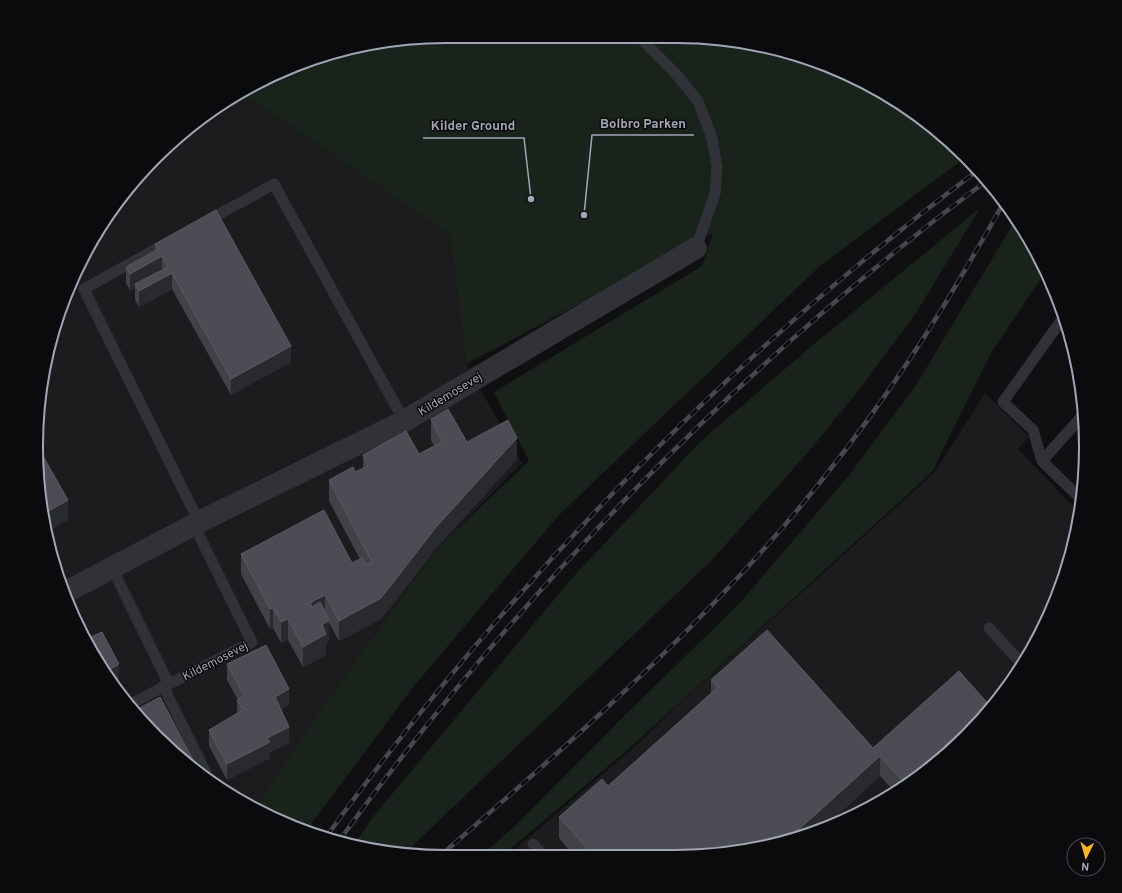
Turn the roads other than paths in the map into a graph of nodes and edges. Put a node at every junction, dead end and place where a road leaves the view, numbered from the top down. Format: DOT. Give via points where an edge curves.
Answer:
graph roads {
  1 [pos="645,43"];
  2 [pos="193,229"];
  3 [pos="179,237"];
  4 [pos="696,248"];
  5 [pos="1060,322"];
  6 [pos="404,421"];
  7 [pos="1078,421"];
  8 [pos="1042,461"];
  9 [pos="1076,494"];
  10 [pos="197,524"];
  11 [pos="112,568"];
  12 [pos="70,590"];
  13 [pos="989,628"];
  14 [pos="1018,660"];
  15 [pos="166,685"];
  16 [pos="134,702"];
  17 [pos="205,770"];
  18 [pos="533,844"];
  19 [pos="539,850"];
  1 -- 4 [label="lane" via="698,101 712,138 716,167 715,194"];
  2 -- 6 [label="lane" via="274,184"];
  3 -- 10 [label="lane" via="84,289"];
  4 -- 6 [label="street, Kildemosevej"];
  5 -- 8 [label="lane" via="1003,402 1033,430"];
  6 -- 10 [label="street, Kildemosevej"];
  7 -- 8 [label="lane"];
  8 -- 9 [label="lane"];
  10 -- 11 [label="street, Kildemosevej"];
  10 -- 15 [label="lane, Kildemosevej" via="252,642"];
  11 -- 12 [label="street, Kildemosevej"];
  11 -- 15 [label="lane, Kildemosevej"];
  13 -- 14 [label="lane"];
  15 -- 16 [label="lane, Kildemosevej"];
  15 -- 17 [label="lane"];
  18 -- 19 [label="lane"];
}
